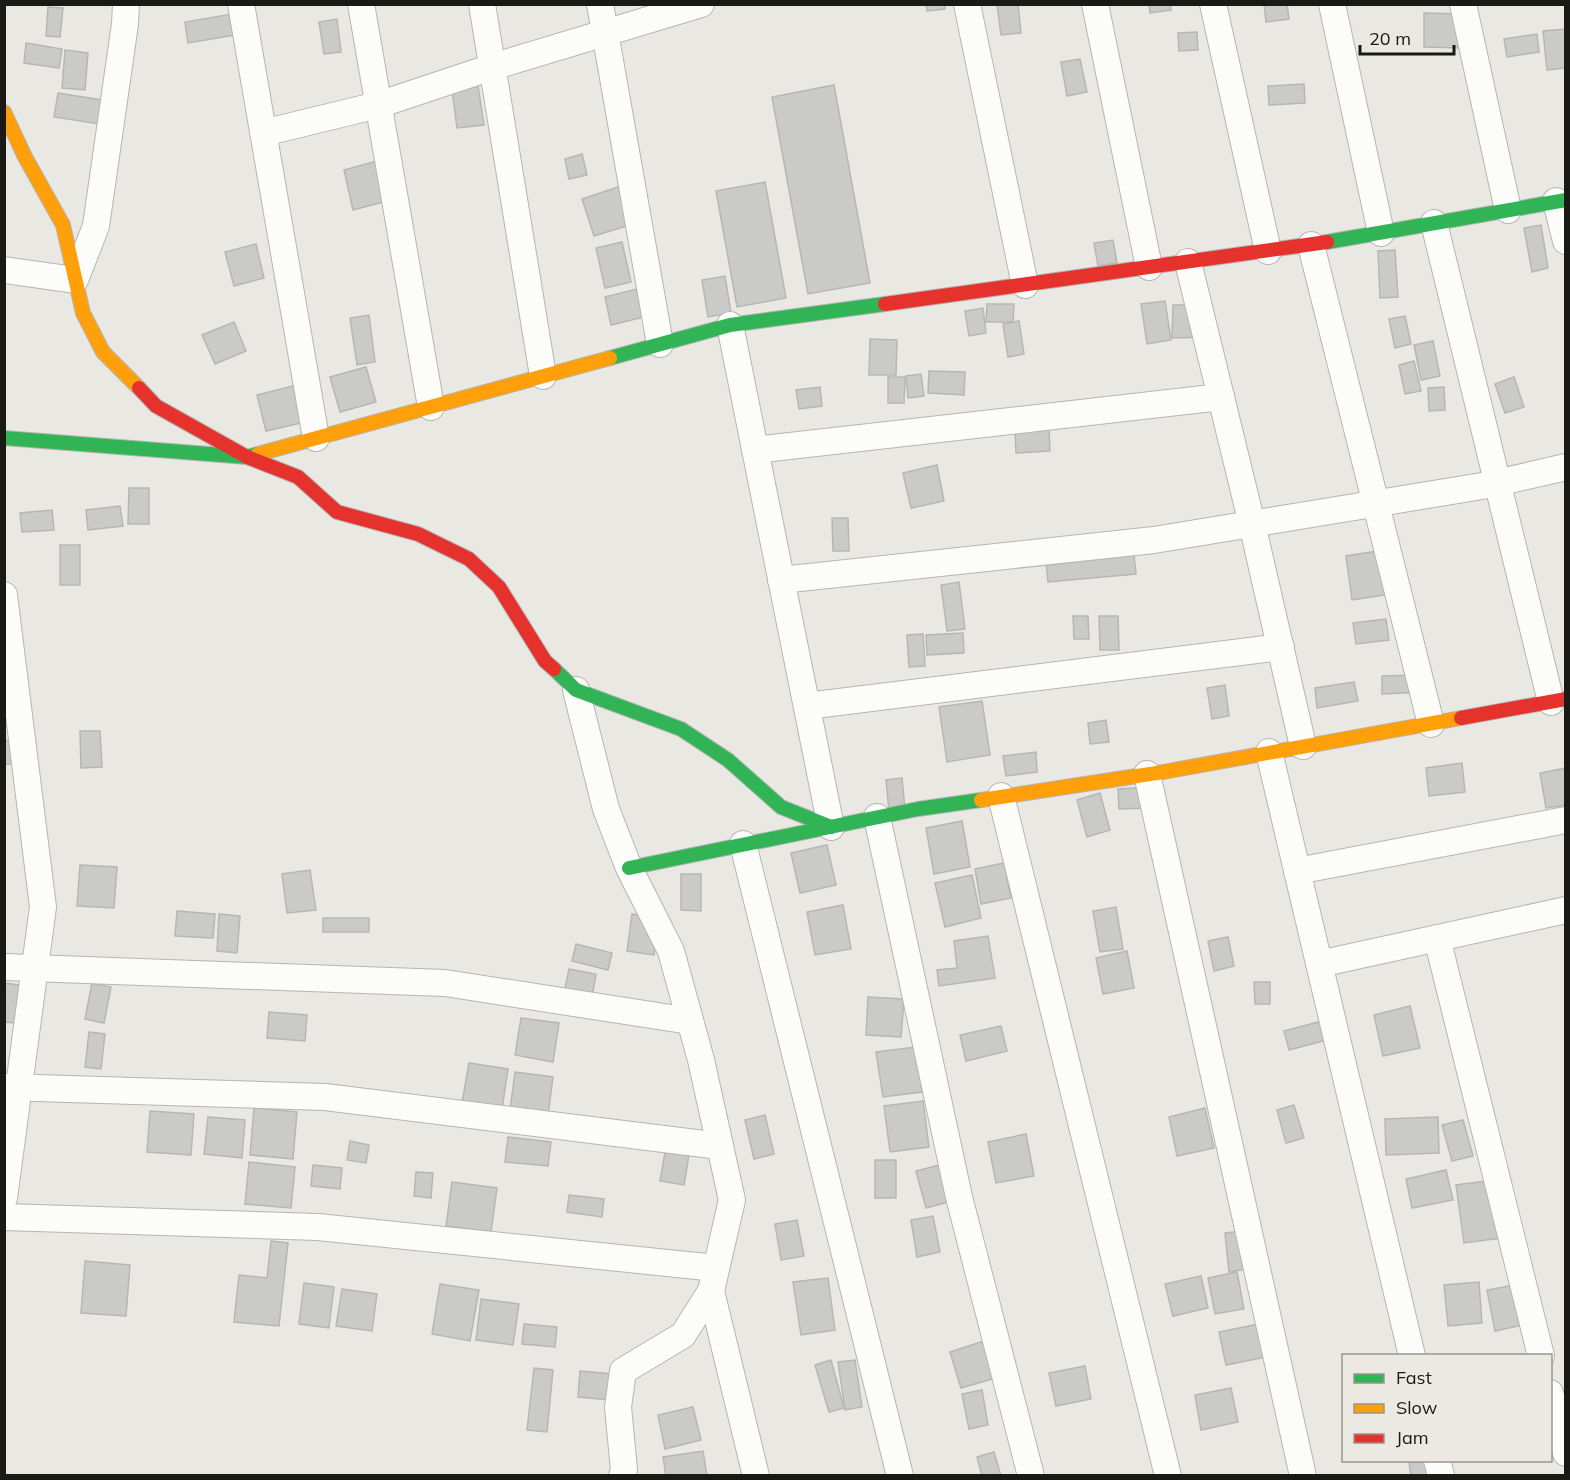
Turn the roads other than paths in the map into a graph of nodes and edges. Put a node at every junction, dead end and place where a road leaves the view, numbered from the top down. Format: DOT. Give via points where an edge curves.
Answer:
graph roads {
  1 [pos="126,4"];
  2 [pos="241,4"];
  3 [pos="361,4"];
  4 [pos="482,4"];
  5 [pos="600,4"];
  6 [pos="701,4"];
  7 [pos="967,4"];
  8 [pos="1095,4"];
  9 [pos="1213,4"];
  10 [pos="1332,4"];
  11 [pos="1462,4"];
  12 [pos="605,33"];
  13 [pos="492,67"];
  14 [pos="378,105"];
  15 [pos="4,112"];
  16 [pos="263,134"];
  17 [pos="1561,201"];
  18 [pos="1508,210"];
  19 [pos="1434,223"];
  20 [pos="1382,233"];
  21 [pos="1566,241"];
  22 [pos="1311,245"];
  23 [pos="1268,251"];
  24 [pos="1188,262"];
  25 [pos="1149,267"];
  26 [pos="4,270"];
  27 [pos="75,280"];
  28 [pos="1025,285"];
  29 [pos="729,325"];
  30 [pos="660,344"];
  31 [pos="543,376"];
  32 [pos="1221,397"];
  33 [pos="431,407"];
  34 [pos="4,438"];
  35 [pos="316,438"];
  36 [pos="755,450"];
  37 [pos="247,457"];
  38 [pos="1566,467"];
  39 [pos="1498,483"];
  40 [pos="1376,504"];
  41 [pos="1252,524"];
  42 [pos="781,579"];
  43 [pos="4,595"];
  44 [pos="1281,647"];
  45 [pos="576,690"];
  46 [pos="1558,701"];
  47 [pos="807,706"];
  48 [pos="1431,724"];
  49 [pos="1303,746"];
  50 [pos="1269,752"];
  51 [pos="1147,774"];
  52 [pos="1001,796"];
  53 [pos="877,817"];
  54 [pos="1566,820"];
  55 [pos="831,827"];
  56 [pos="743,844"];
  57 [pos="629,868"];
  58 [pos="1297,871"];
  59 [pos="1566,910"];
  60 [pos="1437,938"];
  61 [pos="1319,964"];
  62 [pos="4,967"];
  63 [pos="35,968"];
  64 [pos="690,1021"];
  65 [pos="12,1087"];
  66 [pos="720,1146"];
  67 [pos="4,1198"];
  68 [pos="4,1217"];
  69 [pos="713,1279"];
  70 [pos="1412,1354"];
  71 [pos="1541,1354"];
  72 [pos="621,1388"];
  73 [pos="1552,1397"];
  74 [pos="1566,1453"];
  75 [pos="622,1476"];
  76 [pos="642,1476"];
  77 [pos="756,1476"];
  78 [pos="900,1476"];
  79 [pos="1031,1476"];
  80 [pos="1168,1476"];
  81 [pos="1303,1476"];
  1 -- 27 [label="street" via="96,226"];
  2 -- 16 [label="street"];
  3 -- 14 [label="street"];
  4 -- 13 [label="street"];
  5 -- 12 [label="street"];
  6 -- 12 [label="street"];
  7 -- 28 [label="street"];
  8 -- 25 [label="street"];
  9 -- 23 [label="street"];
  10 -- 20 [label="street"];
  11 -- 18 [label="street"];
  12 -- 13 [label="street"];
  12 -- 30 [label="street"];
  13 -- 14 [label="street"];
  13 -- 31 [label="street"];
  14 -- 16 [label="street"];
  14 -- 33 [label="street"];
  15 -- 27 [label="street" via="63,225"];
  16 -- 35 [label="street"];
  17 -- 18 [label="street"];
  17 -- 21 [label="street"];
  18 -- 19 [label="street"];
  19 -- 20 [label="street"];
  19 -- 39 [label="street"];
  20 -- 22 [label="street"];
  22 -- 23 [label="street"];
  22 -- 40 [label="street"];
  23 -- 24 [label="street"];
  24 -- 25 [label="street"];
  24 -- 32 [label="street"];
  25 -- 28 [label="street"];
  26 -- 27 [label="street"];
  27 -- 37 [label="street" via="83,314 103,352 156,406"];
  28 -- 29 [label="street"];
  29 -- 30 [label="street"];
  29 -- 36 [label="street"];
  30 -- 31 [label="street"];
  31 -- 33 [label="street"];
  32 -- 36 [label="street"];
  32 -- 41 [label="street"];
  33 -- 35 [label="street"];
  34 -- 37 [label="street"];
  35 -- 37 [label="street"];
  36 -- 42 [label="street"];
  37 -- 45 [label="street" via="298,477 338,512 418,534 469,559 499,587 545,661"];
  38 -- 39 [label="street"];
  39 -- 40 [label="street"];
  39 -- 46 [label="street"];
  40 -- 41 [label="street"];
  40 -- 48 [label="street"];
  41 -- 42 [label="street" via="1154,540"];
  41 -- 44 [label="street"];
  42 -- 47 [label="street"];
  43 -- 63 [label="street" via="43,907"];
  44 -- 47 [label="street"];
  44 -- 49 [label="street"];
  45 -- 55 [label="street" via="681,729 728,760 781,807"];
  45 -- 57 [label="street" via="606,809"];
  46 -- 48 [label="street"];
  47 -- 55 [label="street"];
  48 -- 49 [label="street"];
  49 -- 50 [label="street"];
  50 -- 51 [label="street"];
  50 -- 58 [label="street"];
  51 -- 52 [label="street"];
  51 -- 81 [label="street"];
  52 -- 53 [label="street"];
  52 -- 80 [label="street"];
  53 -- 55 [label="street"];
  53 -- 79 [label="street" via="959,1197"];
  54 -- 58 [label="street"];
  55 -- 56 [label="street"];
  56 -- 57 [label="street"];
  56 -- 78 [label="street"];
  57 -- 64 [label="street" via="671,951"];
  58 -- 61 [label="street"];
  59 -- 60 [label="street"];
  60 -- 61 [label="street"];
  60 -- 71 [label="street"];
  61 -- 70 [label="street"];
  62 -- 63 [label="street"];
  63 -- 64 [label="street" via="445,983"];
  63 -- 65 [label="street"];
  64 -- 66 [label="street"];
  65 -- 66 [label="street" via="325,1097"];
  65 -- 67 [label="street"];
  66 -- 69 [label="street" via="732,1200"];
  68 -- 69 [label="street" via="318,1227"];
  69 -- 72 [label="street" via="683,1335 623,1371"];
  69 -- 77 [label="street"];
  72 -- 75 [label="street" via="618,1407"];
  72 -- 76 [label="street"];
  73 -- 74 [label="street"];
}
